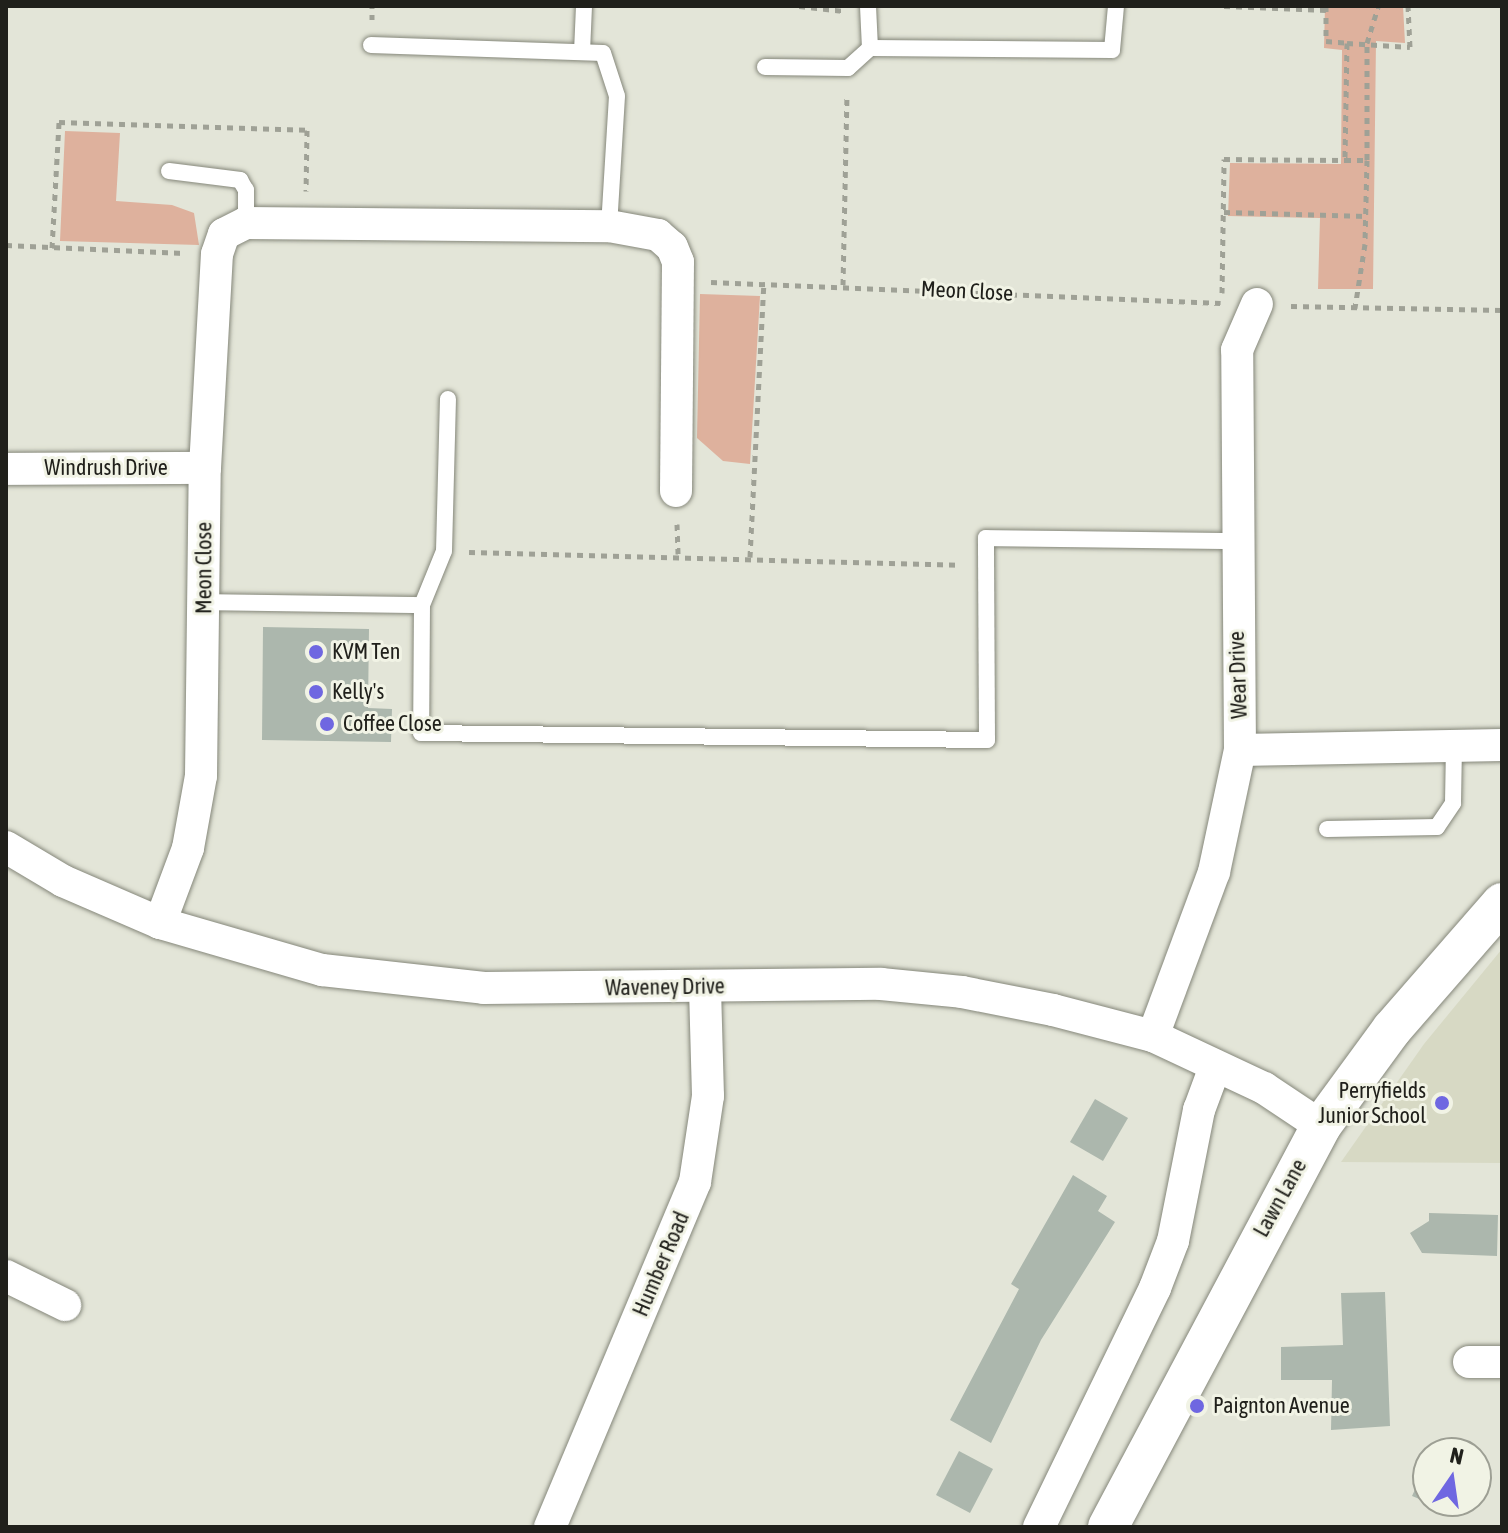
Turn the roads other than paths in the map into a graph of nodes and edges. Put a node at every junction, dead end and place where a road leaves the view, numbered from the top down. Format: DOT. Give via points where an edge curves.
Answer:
graph roads {
  1 [pos="584,6"];
  2 [pos="1116,6"];
  3 [pos="868,9"];
  4 [pos="371,45"];
  5 [pos="870,48"];
  6 [pos="582,52"];
  7 [pos="765,67"];
  8 [pos="169,171"];
  9 [pos="246,223"];
  10 [pos="609,226"];
  11 [pos="1257,304"];
  12 [pos="448,399"];
  13 [pos="205,468"];
  14 [pos="6,469"];
  15 [pos="676,491"];
  16 [pos="1236,541"];
  17 [pos="204,602"];
  18 [pos="422,605"];
  19 [pos="1502,745"];
  20 [pos="1454,748"];
  21 [pos="1240,750"];
  22 [pos="1327,829"];
  23 [pos="8,852"];
  24 [pos="1502,903"];
  25 [pos="160,923"];
  26 [pos="705,986"];
  27 [pos="1153,1036"];
  28 [pos="1215,1067"];
  29 [pos="1321,1126"];
  30 [pos="6,1276"];
  31 [pos="65,1305"];
  32 [pos="1469,1362"];
  33 [pos="1502,1362"];
  34 [pos="550,1527"];
  35 [pos="1039,1527"];
  36 [pos="1108,1527"];
  1 -- 6 [label="lane"];
  2 -- 5 [label="lane" via="1112,50"];
  3 -- 5 [label="lane"];
  4 -- 6 [label="lane"];
  5 -- 7 [label="lane" via="848,68"];
  6 -- 10 [label="lane" via="603,53 617,96"];
  8 -- 9 [label="lane" via="240,180 246,190"];
  9 -- 10 [label="street"];
  9 -- 13 [label="street, Meon Close" via="224,234 217,254"];
  10 -- 15 [label="street" via="658,235 672,247 678,281"];
  11 -- 16 [label="street, Wear Drive" via="1237,350"];
  12 -- 18 [label="lane" via="444,551"];
  13 -- 14 [label="street, Windrush Drive"];
  13 -- 17 [label="street, Meon Close"];
  16 -- 18 [label="lane" via="986,538 987,740 421,733"];
  16 -- 21 [label="street, Wear Drive"];
  17 -- 18 [label="lane"];
  17 -- 25 [label="street, Meon Close" via="197,811"];
  19 -- 20 [label="street"];
  20 -- 21 [label="street"];
  20 -- 22 [label="lane" via="1453,803 1437,827"];
  21 -- 27 [label="street, Wear Drive" via="1214,872"];
  23 -- 25 [label="street, Waveney Drive"];
  24 -- 29 [label="street, Lawn Lane" via="1392,1029"];
  25 -- 26 [label="street, Waveney Drive" via="269,957 405,981 484,988"];
  26 -- 27 [label="street, Waveney Drive" via="881,984 962,992"];
  26 -- 34 [label="street, Humber Road" via="708,1096 695,1182"];
  27 -- 28 [label="street, Waveney Drive"];
  28 -- 29 [label="street, Waveney Drive" via="1264,1088"];
  28 -- 35 [label="street" via="1199,1110 1173,1241"];
  29 -- 36 [label="street, Lawn Lane"];
  30 -- 31 [label="street"];
  32 -- 33 [label="street"];
}
